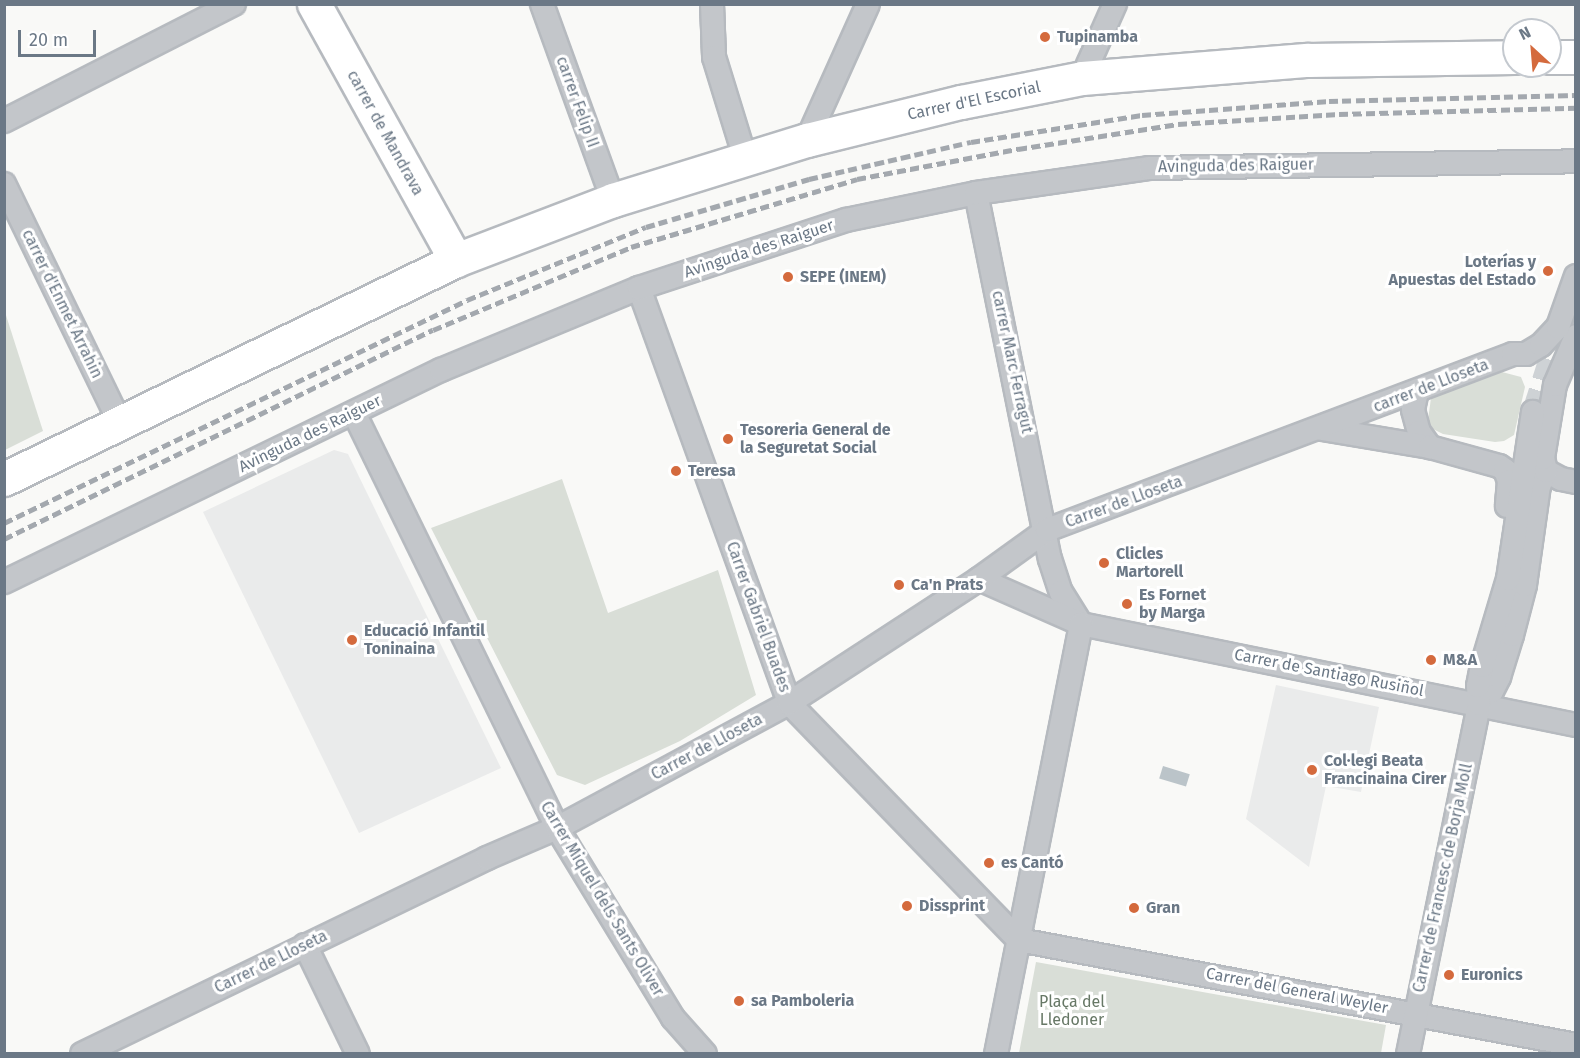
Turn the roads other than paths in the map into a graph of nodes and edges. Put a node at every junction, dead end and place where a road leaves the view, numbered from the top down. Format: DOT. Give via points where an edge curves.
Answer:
graph roads {
  1 [pos="234,4"];
  2 [pos="314,4"];
  3 [pos="542,4"];
  4 [pos="712,4"];
  5 [pos="868,4"];
  6 [pos="1115,4"];
  7 [pos="1502,57"];
  8 [pos="1082,78"];
  9 [pos="4,121"];
  10 [pos="807,140"];
  11 [pos="745,158"];
  12 [pos="1575,161"];
  13 [pos="4,184"];
  14 [pos="976,193"];
  15 [pos="613,200"];
  16 [pos="456,260"];
  17 [pos="1575,276"];
  18 [pos="639,288"];
  19 [pos="1575,336"];
  20 [pos="1534,349"];
  21 [pos="1555,385"];
  22 [pos="1417,391"];
  23 [pos="354,412"];
  24 [pos="1533,412"];
  25 [pos="120,423"];
  26 [pos="1321,429"];
  27 [pos="1430,447"];
  28 [pos="1546,471"];
  29 [pos="4,479"];
  30 [pos="1575,482"];
  31 [pos="1047,530"];
  32 [pos="979,579"];
  33 [pos="4,582"];
  34 [pos="1081,624"];
  35 [pos="1482,666"];
  36 [pos="789,702"];
  37 [pos="1479,704"];
  38 [pos="1575,725"];
  39 [pos="557,828"];
  40 [pos="1018,940"];
  41 [pos="305,945"];
  42 [pos="1415,1013"];
  43 [pos="1575,1046"];
  44 [pos="82,1053"];
  45 [pos="358,1053"];
  46 [pos="705,1053"];
  47 [pos="996,1053"];
  48 [pos="1408,1053"];
  1 -- 9 [label="street"];
  2 -- 16 [label="main road, carrer de Mandrava"];
  3 -- 15 [label="street, carrer Felip II"];
  4 -- 11 [label="street" via="714,57"];
  5 -- 10 [label="street"];
  6 -- 8 [label="street"];
  7 -- 8 [label="main road, Carrer d'El Escorial" via="1308,60"];
  8 -- 10 [label="main road, Carrer d'El Escorial" via="961,102"];
  10 -- 11 [label="main road, Carrer d'El Escorial"];
  11 -- 15 [label="main road, Carrer d'El Escorial"];
  12 -- 14 [label="street, Avinguda des Raiguer" via="1150,168"];
  13 -- 25 [label="street, carrer d'Enmet Arrahin"];
  14 -- 18 [label="street, Avinguda des Raiguer" via="846,220"];
  14 -- 31 [label="street, carrer Marc Ferragut"];
  15 -- 16 [label="main road, Carrer d'El Escorial"];
  16 -- 25 [label="main road, Carrer d'El Escorial"];
  17 -- 20 [label="street" via="1564,316"];
  18 -- 23 [label="street, Avinguda des Raiguer" via="441,370"];
  18 -- 36 [label="street, Carrer Gabriel Buades"];
  19 -- 21 [label="street, Carrer de Francesc de Borja Moll"];
  20 -- 21 [label="street"];
  20 -- 22 [label="street, carrer de Lloseta"];
  21 -- 28 [label="street, Carrer de Francesc de Borja Moll" via="1543,458"];
  22 -- 26 [label="street, carrer de Lloseta"];
  22 -- 27 [label="street" via="1413,410 1419,432"];
  23 -- 33 [label="street, Avinguda des Raiguer"];
  23 -- 39 [label="street, Carrer Miquel dels Sants Oliver"];
  24 -- 35 [label="street" via="1508,579"];
  25 -- 29 [label="main road, Carrer d'El Escorial"];
  26 -- 27 [label="street"];
  26 -- 31 [label="street, Carrer de Lloseta"];
  27 -- 35 [label="street" via="1499,466 1509,481 1505,523 1482,636"];
  28 -- 30 [label="street"];
  28 -- 37 [label="street, Carrer de Francesc de Borja Moll" via="1539,486 1525,585 1512,635 1499,677"];
  31 -- 32 [label="street, Carrer de Lloseta"];
  31 -- 34 [label="street" via="1050,559 1061,592"];
  32 -- 34 [label="street, Carrer de Santiago Rusiñol"];
  32 -- 36 [label="street, Carrer de Lloseta"];
  34 -- 37 [label="street, Carrer de Santiago Rusiñol"];
  34 -- 40 [label="street"];
  35 -- 37 [label="street, Carrer de Francesc de Borja Moll"];
  36 -- 39 [label="street, Carrer de Lloseta"];
  36 -- 40 [label="street, Carrer Gabriel Buades"];
  37 -- 38 [label="street, Carrer de Santiago Rusiñol"];
  37 -- 42 [label="street, Carrer de Francesc de Borja Moll"];
  39 -- 41 [label="street, Carrer de Lloseta"];
  39 -- 46 [label="street, Carrer Miquel dels Sants Oliver" via="674,1018"];
  40 -- 42 [label="street, Carrer del General Weyler"];
  40 -- 47 [label="street"];
  41 -- 44 [label="street, Carrer de Lloseta"];
  41 -- 45 [label="street"];
  42 -- 43 [label="street, Carrer del General Weyler"];
  42 -- 48 [label="street, Carrer de Francesc de Borja Moll"];
}
